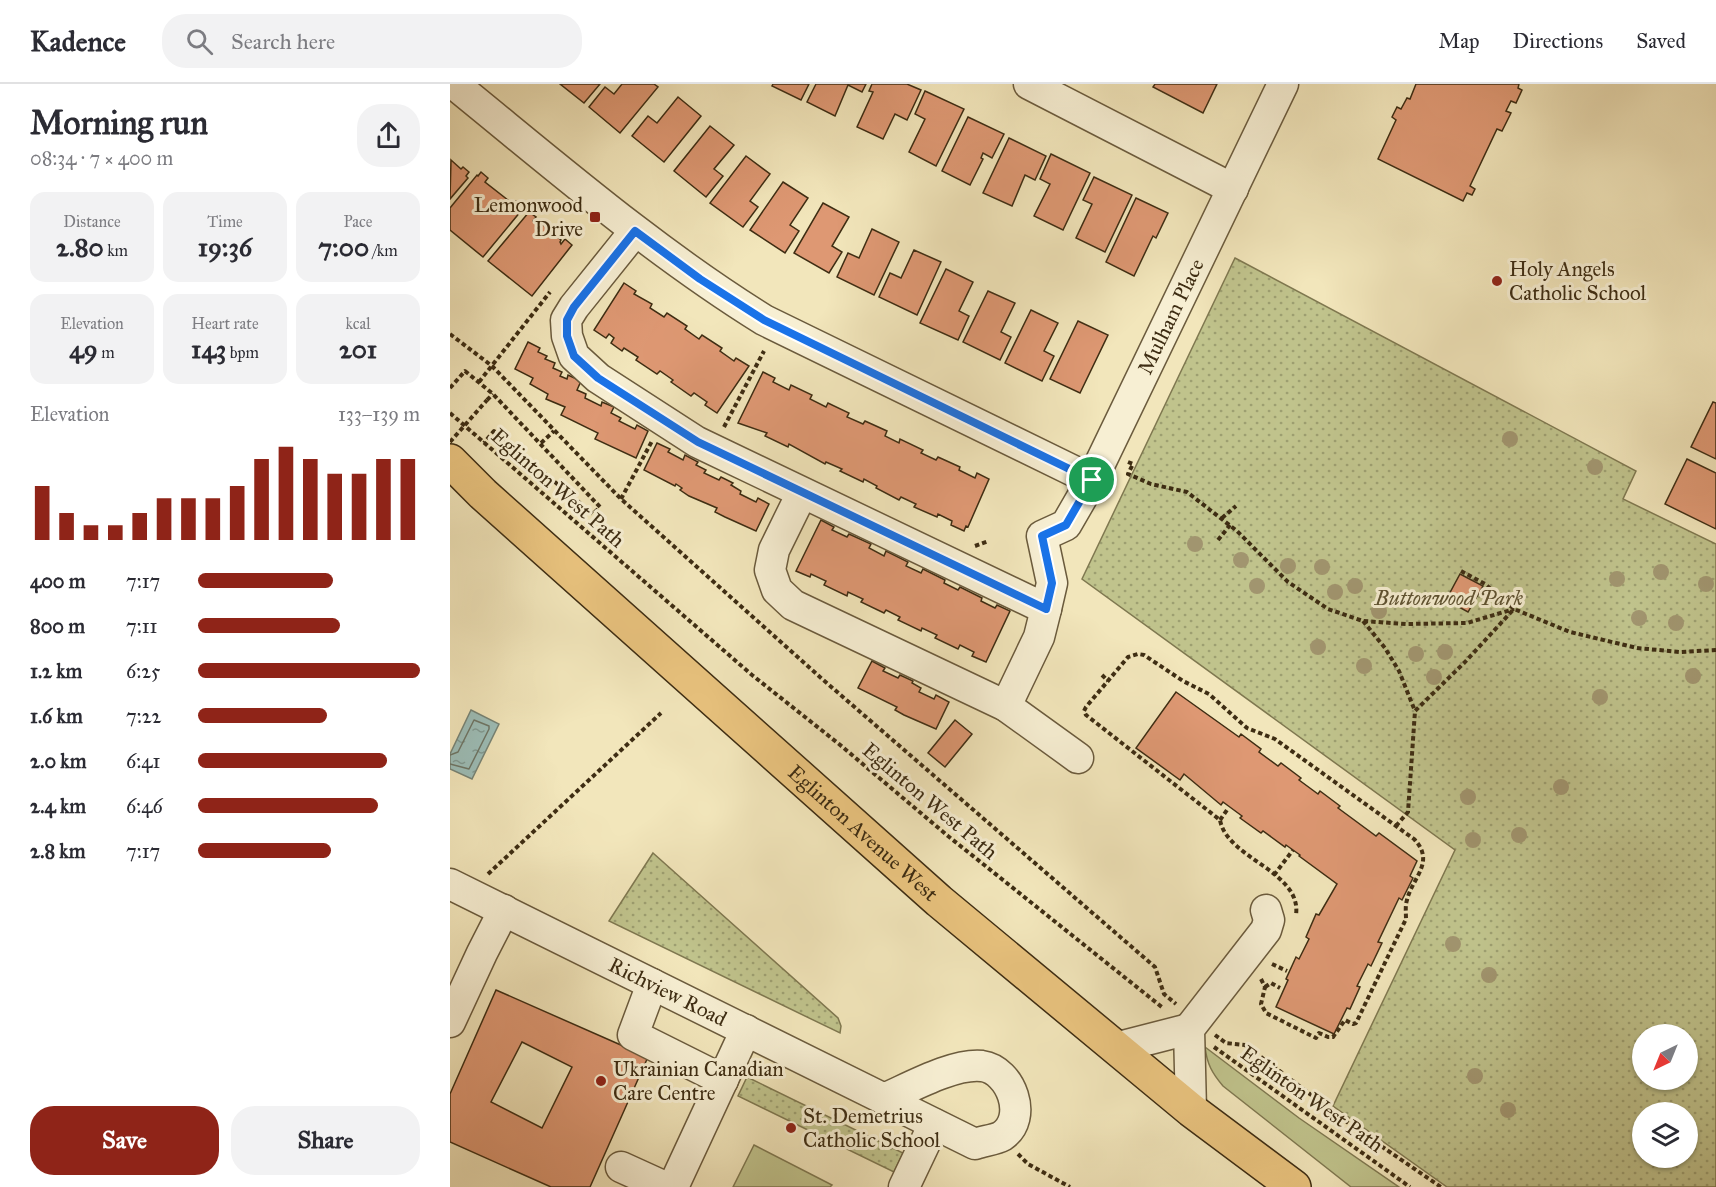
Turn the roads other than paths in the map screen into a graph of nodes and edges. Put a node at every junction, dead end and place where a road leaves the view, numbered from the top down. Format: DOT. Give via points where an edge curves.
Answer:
graph roads {
  1 [pos="454,84"];
  2 [pos="1029,84"];
  3 [pos="1283,84"];
  4 [pos="1233,189"];
  5 [pos="635,231"];
  6 [pos="450,461"];
  7 [pos="1092,480"];
  8 [pos="802,493"];
  9 [pos="1046,609"];
  10 [pos="1006,705"];
  11 [pos="1077,758"];
  12 [pos="450,884"];
  13 [pos="504,910"];
  14 [pos="1266,910"];
  15 [pos="652,984"];
  16 [pos="450,1022"];
  17 [pos="1193,1024"];
  18 [pos="746,1030"];
  19 [pos="1116,1048"];
  20 [pos="723,1080"];
  21 [pos="886,1098"];
  22 [pos="1191,1110"];
  23 [pos="934,1124"];
  24 [pos="621,1167"];
  25 [pos="665,1187"];
  26 [pos="674,1187"];
  27 [pos="904,1187"];
  28 [pos="1294,1187"];
  1 -- 5 [label="street"];
  2 -- 4 [label="street"];
  3 -- 4 [label="street, Mulham Place"];
  4 -- 7 [label="street, Mulham Place"];
  5 -- 7 [label="street" via="764,320"];
  5 -- 8 [label="street" via="567,320 567,336 574,356 598,378 698,442"];
  6 -- 19 [label="main road, Eglinton Avenue West" via="939,901"];
  7 -- 9 [label="street, Mulham Place" via="1066,525 1042,536 1052,583"];
  8 -- 9 [label="street"];
  8 -- 10 [label="street" via="774,550 770,570 777,590 793,605"];
  9 -- 10 [label="street" via="1040,637"];
  10 -- 11 [label="street"];
  12 -- 13 [label="street, Richview Road"];
  13 -- 15 [label="street, Richview Road"];
  13 -- 16 [label="street"];
  14 -- 17 [label="street" via="1266,930"];
  15 -- 18 [label="street, Richview Road"];
  15 -- 20 [label="street" via="633,1035"];
  17 -- 19 [label="street"];
  17 -- 22 [label="street"];
  18 -- 20 [label="street"];
  18 -- 21 [label="street, Richview Road"];
  19 -- 22 [label="main road, Eglinton Avenue West"];
  20 -- 26 [label="street"];
  21 -- 23 [label="street, Richview Road"];
  21 -- 23 [label="street, Richview Road" via="965,1067 987,1068 1005,1080 1014,1098 1012,1119 1001,1136 975,1144"];
  22 -- 28 [label="main road, Eglinton Avenue West"];
  23 -- 27 [label="street"];
  24 -- 25 [label="street"];
}
